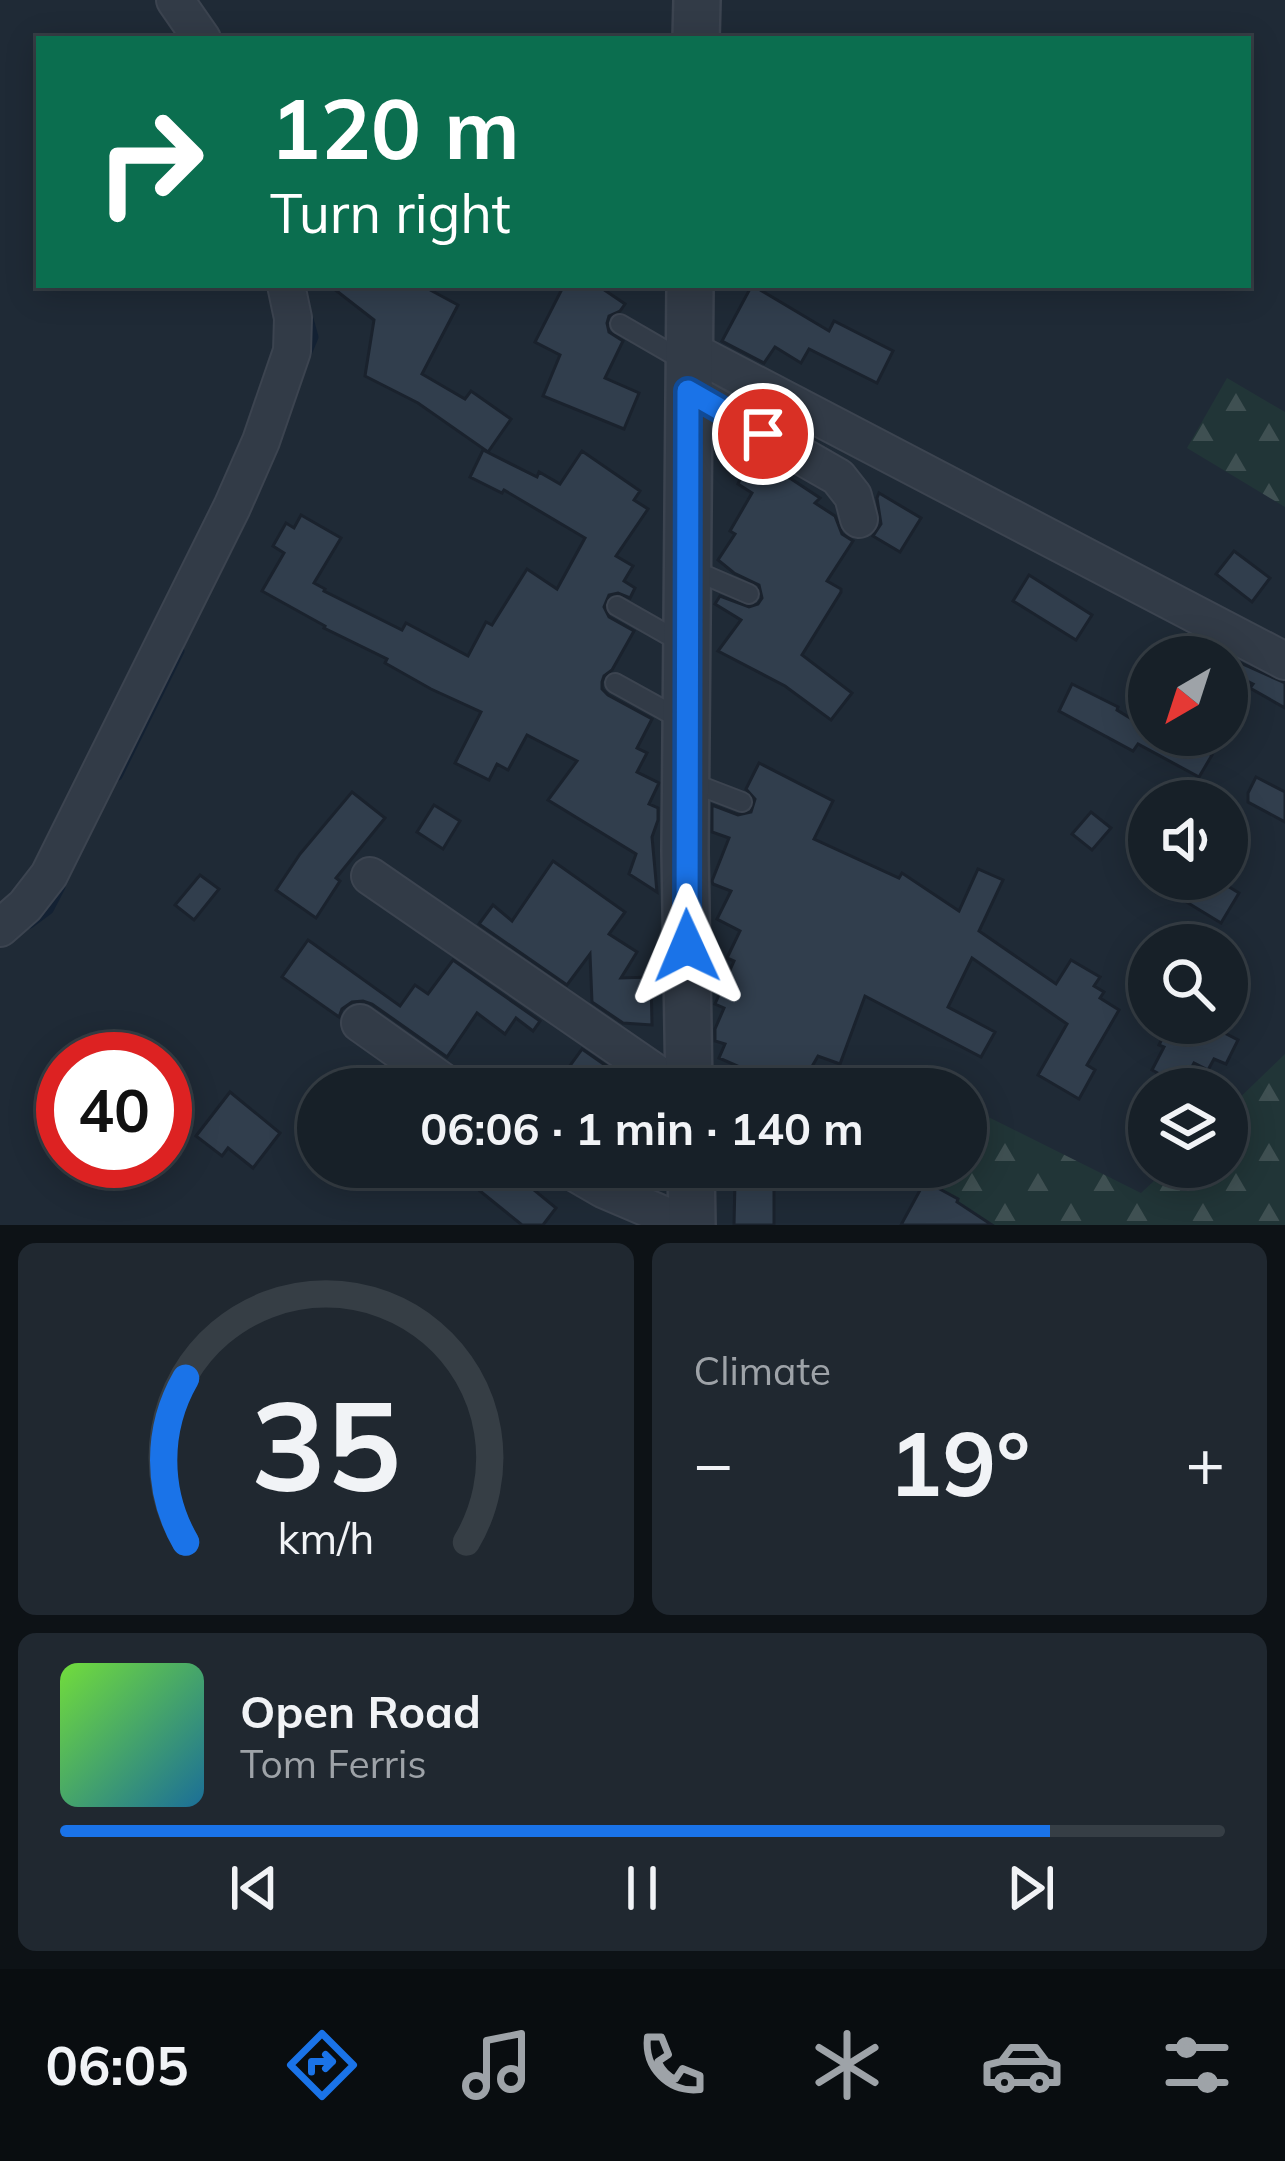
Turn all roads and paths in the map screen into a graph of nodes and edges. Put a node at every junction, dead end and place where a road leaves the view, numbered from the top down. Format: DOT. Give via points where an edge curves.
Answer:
graph roads {
  1 [pos="175,0"];
  2 [pos="697,0"];
  3 [pos="200,36"];
  4 [pos="696,36"];
  5 [pos="287,288"];
  6 [pos="690,288"];
  7 [pos="620,324"];
  8 [pos="688,368"];
  9 [pos="859,519"];
  10 [pos="687,567"];
  11 [pos="749,594"];
  12 [pos="617,606"];
  13 [pos="687,646"];
  14 [pos="1285,661"];
  15 [pos="615,683"];
  16 [pos="686,722"];
  17 [pos="686,781"];
  18 [pos="742,802"];
  19 [pos="370,876"];
  20 [pos="0,928"];
  21 [pos="360,1023"];
  22 [pos="423,1068"];
  23 [pos="649,1068"];
  24 [pos="689,1068"];
  25 [pos="600,1188"];
  26 [pos="691,1188"];
  27 [pos="690,1225"];
  1 -- 3 [label="street"];
  2 -- 4 [label="street"];
  5 -- 20 [label="street" via="292,351 248,472 49,875"];
  6 -- 8 [label="street"];
  7 -- 8 [label="lane"];
  8 -- 9 [label="street" via="838,477"];
  8 -- 10 [label="street"];
  8 -- 14 [label="street"];
  10 -- 11 [label="lane"];
  10 -- 13 [label="street"];
  12 -- 13 [label="lane"];
  13 -- 16 [label="street"];
  15 -- 16 [label="lane"];
  16 -- 17 [label="street"];
  17 -- 18 [label="lane"];
  17 -- 24 [label="street"];
  19 -- 23 [label="street"];
  21 -- 22 [label="street"];
  25 -- 27 [label="street"];
  26 -- 27 [label="street"];
}
